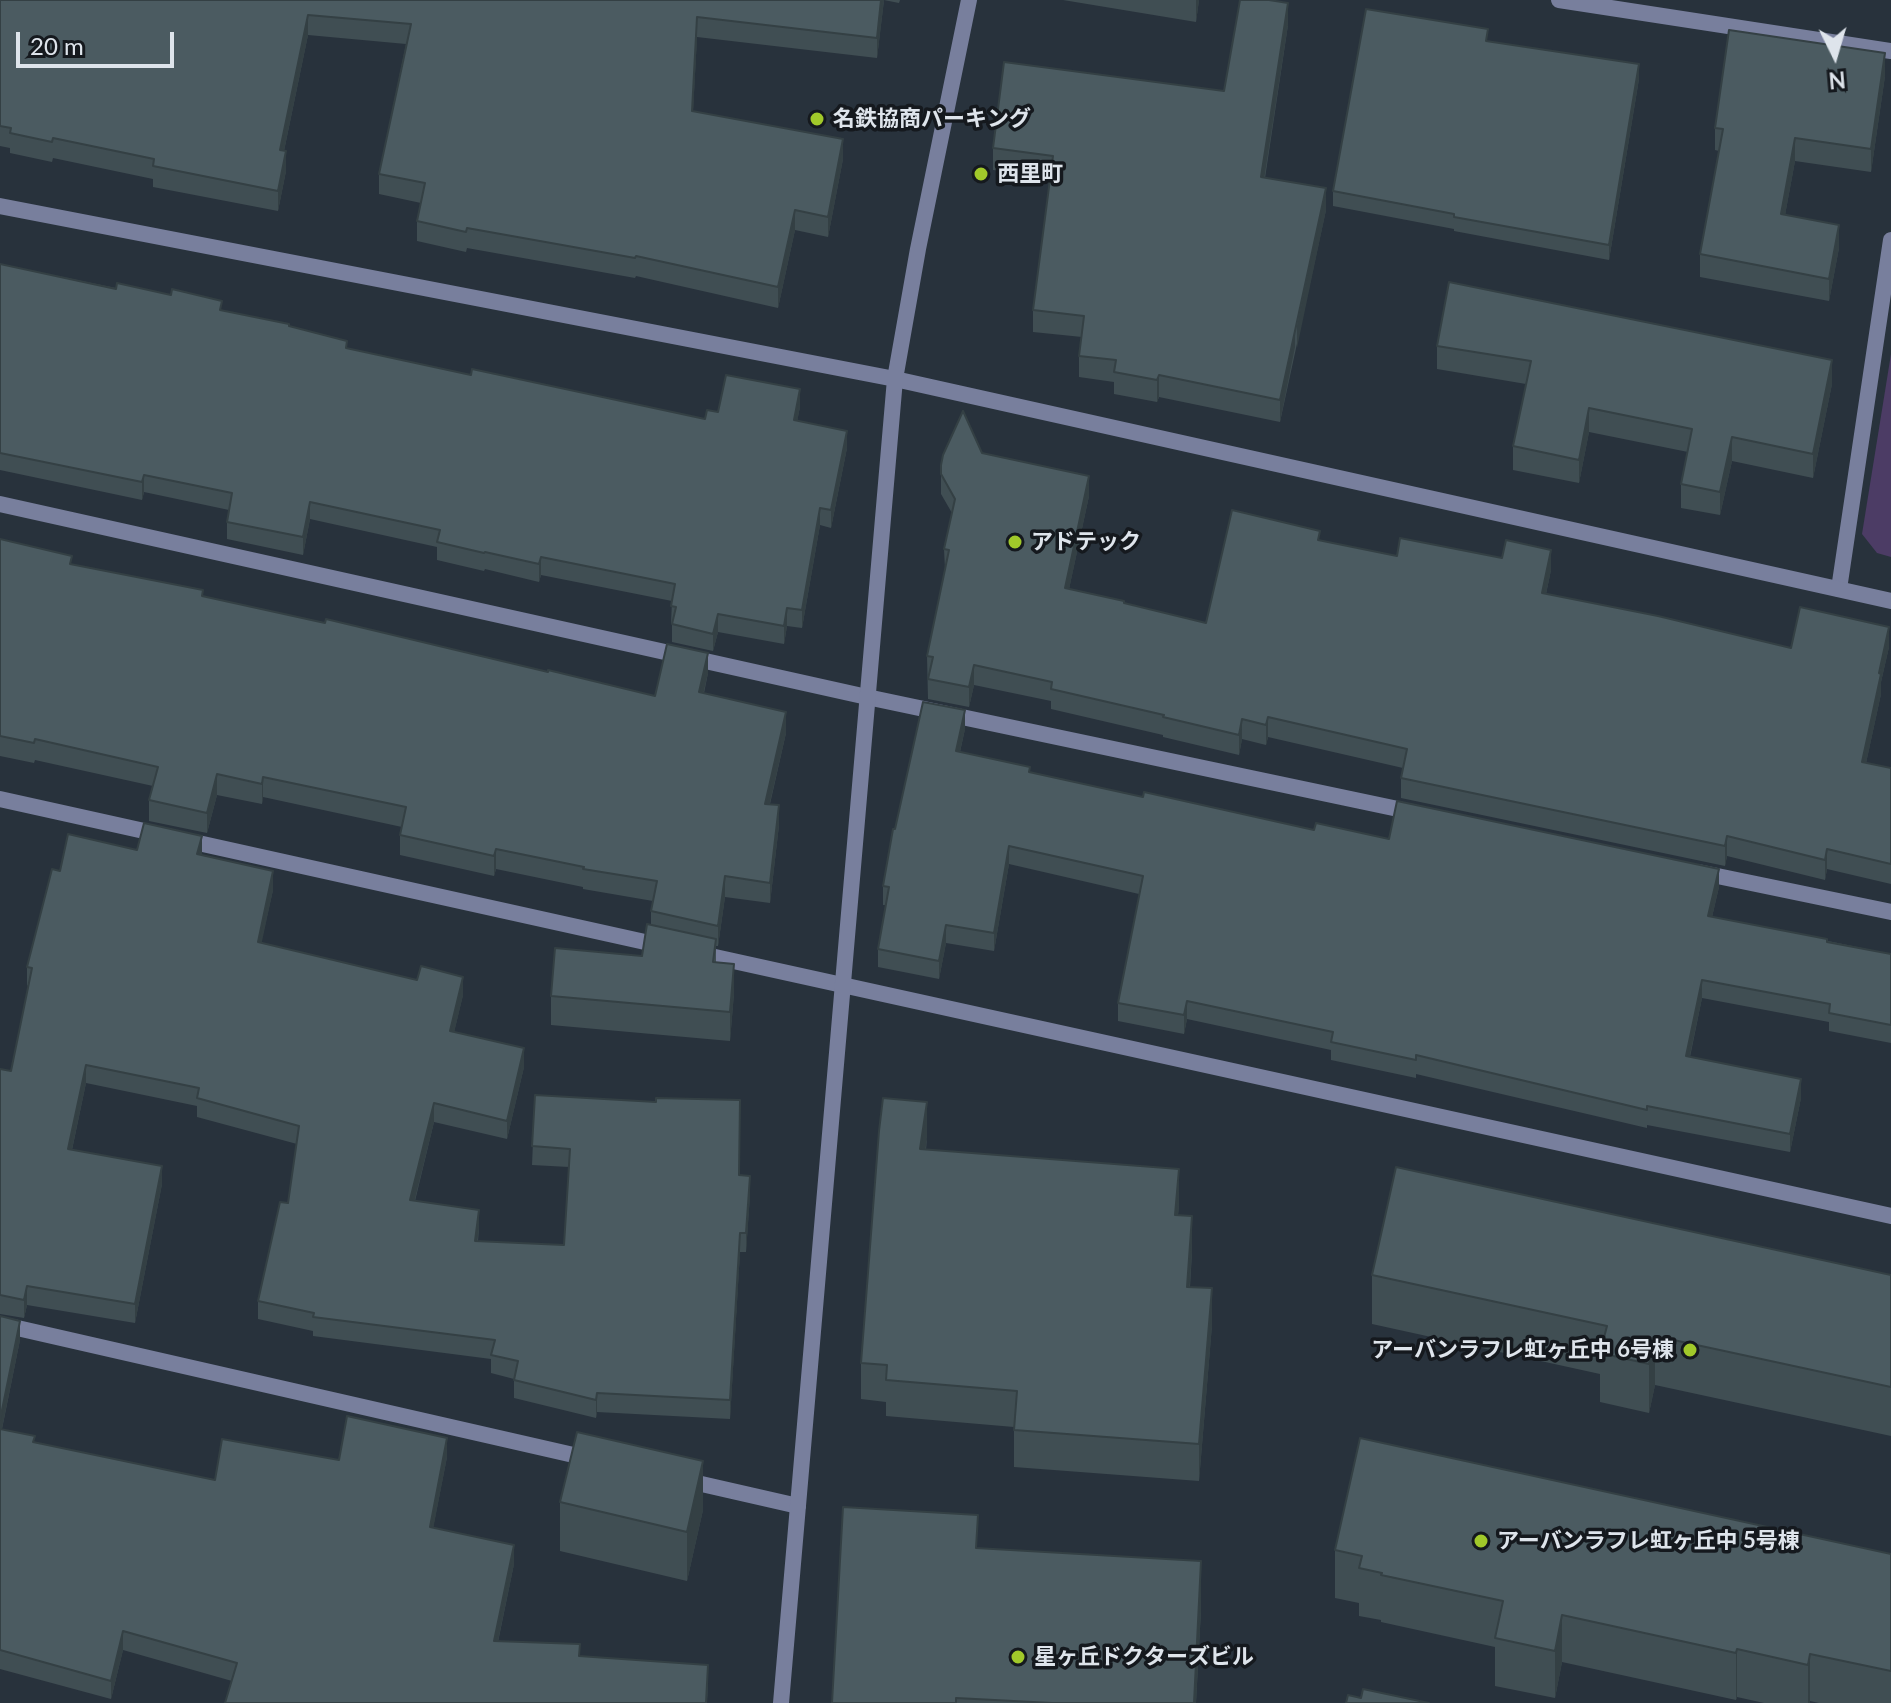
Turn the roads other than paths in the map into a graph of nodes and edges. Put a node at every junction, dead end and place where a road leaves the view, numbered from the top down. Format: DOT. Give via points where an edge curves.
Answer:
graph roads {
  1 [pos="969,0"];
  2 [pos="1559,0"];
  3 [pos="1891,51"];
  4 [pos="0,206"];
  5 [pos="1891,240"];
  6 [pos="895,379"];
  7 [pos="0,504"];
  8 [pos="1839,589"];
  9 [pos="1891,601"];
  10 [pos="867,697"];
  11 [pos="0,799"];
  12 [pos="1426,814"];
  13 [pos="1689,870"];
  14 [pos="1891,912"];
  15 [pos="843,986"];
  16 [pos="1891,1216"];
  17 [pos="0,1324"];
  18 [pos="614,1464"];
  19 [pos="675,1478"];
  20 [pos="798,1506"];
  21 [pos="781,1703"];
  1 -- 6 [label="street"];
  2 -- 3 [label="street"];
  4 -- 6 [label="street"];
  5 -- 8 [label="street"];
  6 -- 8 [label="street"];
  6 -- 10 [label="street"];
  7 -- 10 [label="street"];
  8 -- 9 [label="street"];
  10 -- 12 [label="street"];
  10 -- 15 [label="street"];
  11 -- 15 [label="street"];
  13 -- 14 [label="street"];
  15 -- 16 [label="street"];
  15 -- 20 [label="street"];
  17 -- 18 [label="street"];
  19 -- 20 [label="street"];
  20 -- 21 [label="street"];
}
